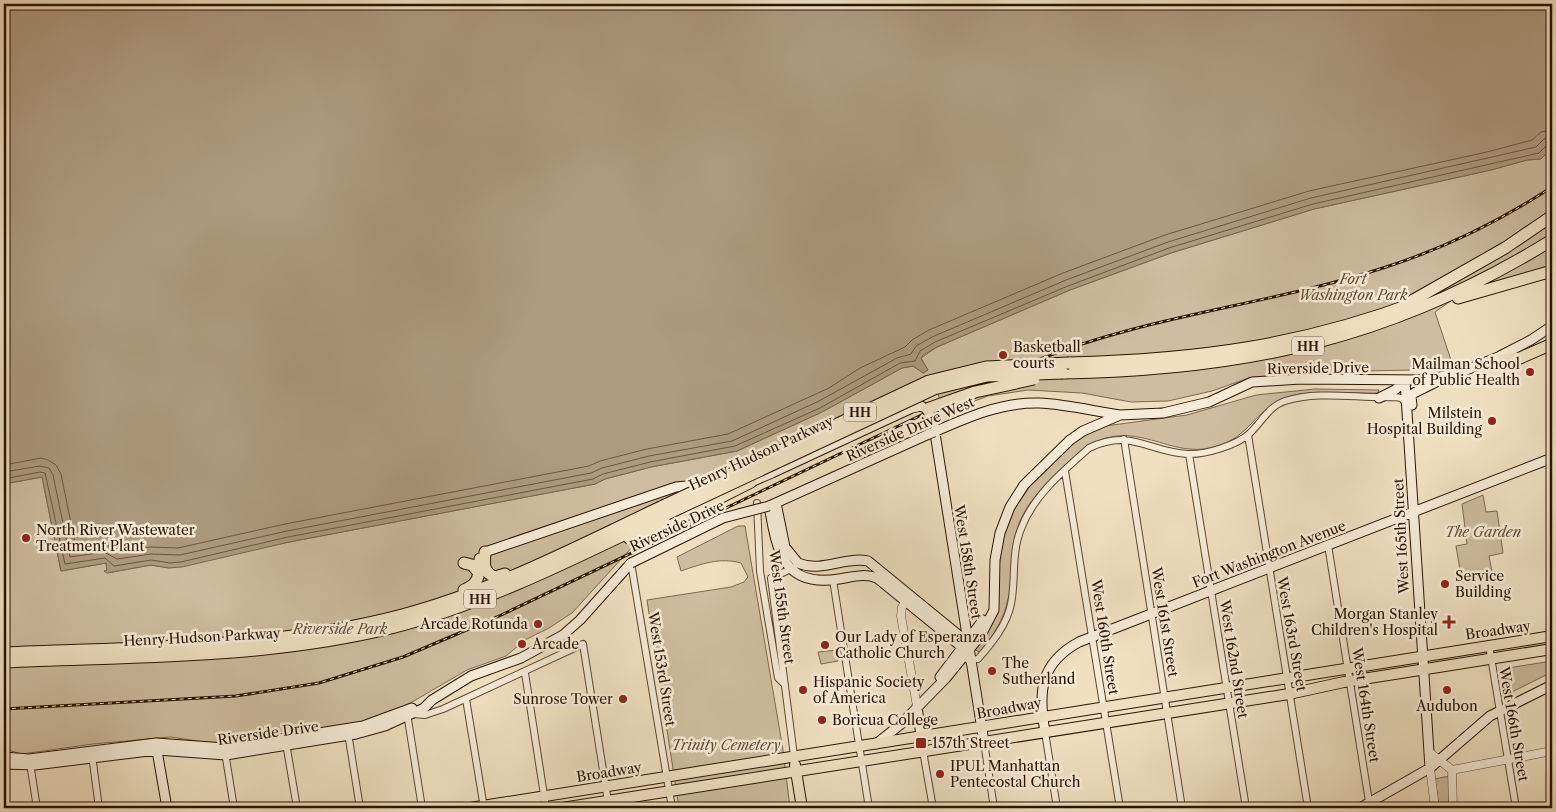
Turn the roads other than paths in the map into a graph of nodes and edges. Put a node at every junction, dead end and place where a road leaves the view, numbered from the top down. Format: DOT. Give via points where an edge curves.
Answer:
graph roads {
  1 [pos="1552,216"];
  2 [pos="1552,232"];
  3 [pos="1552,240"];
  4 [pos="1552,271"];
  5 [pos="1430,304"];
  6 [pos="1399,309"];
  7 [pos="1552,326"];
  8 [pos="1552,344"];
  9 [pos="1498,359"];
  10 [pos="1066,368"];
  11 [pos="1450,376"];
  12 [pos="1405,381"];
  13 [pos="1379,398"];
  14 [pos="1407,404"];
  15 [pos="928,409"];
  16 [pos="1094,412"];
  17 [pos="1120,415"];
  18 [pos="1408,430"];
  19 [pos="1083,431"];
  20 [pos="1248,435"];
  21 [pos="1124,439"];
  22 [pos="1189,454"];
  23 [pos="1552,458"];
  24 [pos="1065,470"];
  25 [pos="763,477"];
  26 [pos="751,482"];
  27 [pos="676,487"];
  28 [pos="757,503"];
  29 [pos="773,504"];
  30 [pos="665,510"];
  31 [pos="1414,512"];
  32 [pos="778,530"];
  33 [pos="603,545"];
  34 [pos="1328,546"];
  35 [pos="485,552"];
  36 [pos="859,560"];
  37 [pos="547,561"];
  38 [pos="464,563"];
  39 [pos="630,563"];
  40 [pos="821,566"];
  41 [pos="791,569"];
  42 [pos="1268,569"];
  43 [pos="479,573"];
  44 [pos="862,576"];
  45 [pos="828,581"];
  46 [pos="1211,591"];
  47 [pos="908,598"];
  48 [pos="439,604"];
  49 [pos="1151,614"];
  50 [pos="1552,636"];
  51 [pos="1092,637"];
  52 [pos="253,645"];
  53 [pos="1488,645"];
  54 [pos="1552,649"];
  55 [pos="4,653"];
  56 [pos="966,653"];
  57 [pos="1421,655"];
  58 [pos="1490,659"];
  59 [pos="4,662"];
  60 [pos="1348,667"];
  61 [pos="1423,670"];
  62 [pos="525,672"];
  63 [pos="1287,678"];
  64 [pos="1350,681"];
  65 [pos="783,683"];
  66 [pos="1552,686"];
  67 [pos="1226,688"];
  68 [pos="1289,694"];
  69 [pos="1165,698"];
  70 [pos="466,699"];
  71 [pos="1229,703"];
  72 [pos="917,706"];
  73 [pos="1104,707"];
  74 [pos="1500,710"];
  75 [pos="1167,713"];
  76 [pos="409,714"];
  77 [pos="1043,717"];
  78 [pos="1106,722"];
  79 [pos="982,727"];
  80 [pos="348,732"];
  81 [pos="1045,732"];
  82 [pos="921,737"];
  83 [pos="286,742"];
  84 [pos="984,742"];
  85 [pos="876,744"];
  86 [pos="157,747"];
  87 [pos="860,747"];
  88 [pos="225,751"];
  89 [pos="1552,751"];
  90 [pos="923,752"];
  91 [pos="1428,752"];
  92 [pos="92,754"];
  93 [pos="794,756"];
  94 [pos="4,757"];
  95 [pos="1508,758"];
  96 [pos="862,761"];
  97 [pos="1440,761"];
  98 [pos="30,762"];
  99 [pos="4,764"];
  100 [pos="1430,768"];
  101 [pos="1452,770"];
  102 [pos="796,771"];
  103 [pos="668,777"];
  104 [pos="606,786"];
  105 [pos="670,792"];
  106 [pos="544,797"];
  107 [pos="609,805"];
  108 [pos="1369,806"];
  109 [pos="484,807"];
  110 [pos="37,808"];
  111 [pos="100,808"];
  112 [pos="167,808"];
  113 [pos="234,808"];
  114 [pos="297,808"];
  115 [pos="360,808"];
  116 [pos="422,808"];
  117 [pos="470,808"];
  118 [pos="546,808"];
  119 [pos="562,808"];
  120 [pos="672,808"];
  121 [pos="802,808"];
  122 [pos="869,808"];
  123 [pos="933,808"];
  124 [pos="994,808"];
  125 [pos="1057,808"];
  126 [pos="1120,808"];
  127 [pos="1182,808"];
  128 [pos="1246,808"];
  129 [pos="1308,808"];
  130 [pos="1360,808"];
  131 [pos="1435,808"];
  132 [pos="1453,808"];
  133 [pos="1516,808"];
  1 -- 6 [label="highway" via="1505,248"];
  2 -- 6 [label="highway, Henry Hudson Parkway / HH" via="1468,280"];
  3 -- 5 [label="highway, Henry Hudson Parkway / HH" via="1484,279"];
  4 -- 5 [label="highway"];
  5 -- 10 [label="highway, Henry Hudson Parkway / HH" via="1349,334 1266,355 1180,366"];
  6 -- 10 [label="highway, Henry Hudson Parkway / HH" via="1324,332 1253,348"];
  7 -- 9 [label="main road, Riverside Drive"];
  8 -- 9 [label="highway" via="1520,358"];
  9 -- 11 [label="main road, Riverside Drive"];
  10 -- 15 [label="highway, bridge" via="989,388"];
  10 -- 30 [label="highway, Henry Hudson Parkway / HH, bridge" via="987,376 934,389"];
  11 -- 12 [label="main road, Riverside Drive"];
  11 -- 18 [label="main road" via="1412,394 1412,418"];
  12 -- 13 [label="main road"];
  12 -- 14 [label="main road, West 165th Street"];
  12 -- 17 [label="main road, Riverside Drive" via="1301,379 1252,382 1194,406 1164,413"];
  13 -- 14 [label="street, Riverside Drive" via="1401,398"];
  13 -- 20 [label="street, Riverside Drive" via="1319,396 1284,401 1266,414"];
  14 -- 18 [label="main road, West 165th Street"];
  15 -- 25 [label="main road" via="921,406 912,408"];
  15 -- 56 [label="main road, West 158th Street, bridge" via="933,423"];
  16 -- 17 [label="main road, Riverside Drive West"];
  16 -- 19 [label="main road, Riverside Drive"];
  16 -- 29 [label="main road, Riverside Drive West, bridge" via="1039,403 988,410"];
  17 -- 19 [label="main road, Riverside Drive"];
  18 -- 31 [label="main road, West 165th Street"];
  19 -- 56 [label="main road, Riverside Drive" via="1024,485 1010,507 1000,533 995,560 990,619"];
  20 -- 22 [label="street, Riverside Drive" via="1223,448"];
  20 -- 42 [label="street, West 163rd Street"];
  21 -- 22 [label="street, Riverside Drive"];
  21 -- 24 [label="street, Riverside Drive" via="1089,448"];
  21 -- 49 [label="street, West 161st Street"];
  22 -- 46 [label="street, West 162nd Street"];
  23 -- 31 [label="main road, Fort Washington Avenue"];
  24 -- 51 [label="street, West 160th Street"];
  24 -- 56 [label="street, Riverside Drive" via="1035,501 1020,530 1011,606 996,637 978,659"];
  25 -- 26 [label="main road"];
  25 -- 27 [label="main road" via="697,480"];
  26 -- 27 [label="main road"];
  26 -- 33 [label="highway" via="656,530"];
  27 -- 35 [label="main road"];
  28 -- 65 [label="street, West 155th Street" via="760,570 778,678"];
  29 -- 32 [label="main road"];
  29 -- 39 [label="main road, Riverside Drive, bridge" via="724,518"];
  30 -- 33 [label="highway, Henry Hudson Parkway / HH"];
  30 -- 37 [label="highway, Henry Hudson Parkway / HH"];
  31 -- 34 [label="main road, Fort Washington Avenue"];
  31 -- 57 [label="main road, West 165th Street"];
  32 -- 40 [label="main road" via="792,557 802,565"];
  32 -- 41 [label="main road" via="781,556"];
  33 -- 52 [label="highway, Henry Hudson Parkway / HH" via="516,585 426,618 343,638"];
  34 -- 42 [label="main road, Fort Washington Avenue"];
  34 -- 60 [label="street, West 164th Street"];
  35 -- 37 [label="highway" via="485,568 495,577"];
  35 -- 43 [label="highway" via="480,559"];
  36 -- 40 [label="main road"];
  36 -- 44 [label="main road" via="863,567"];
  36 -- 47 [label="main road" via="868,561"];
  37 -- 48 [label="highway, Henry Hudson Parkway / HH"];
  38 -- 43 [label="highway" via="472,565"];
  39 -- 76 [label="main road, Riverside Drive" via="563,635 521,658 471,676"];
  39 -- 103 [label="street, West 153rd Street"];
  40 -- 45 [label="main road" via="819,574"];
  41 -- 45 [label="main road" via="804,578"];
  41 -- 65 [label="street, West 155th Street" via="771,578"];
  42 -- 46 [label="main road, Fort Washington Avenue"];
  42 -- 63 [label="street, West 163rd Street"];
  43 -- 48 [label="highway" via="472,587"];
  44 -- 45 [label="main road"];
  44 -- 47 [label="main road" via="877,578"];
  45 -- 87 [label="street"];
  46 -- 49 [label="main road, Fort Washington Avenue"];
  46 -- 67 [label="street, West 162nd Street"];
  47 -- 56 [label="main road"];
  47 -- 72 [label="street" via="901,616"];
  48 -- 52 [label="highway, Henry Hudson Parkway / HH" via="348,628"];
  49 -- 51 [label="main road, Fort Washington Avenue"];
  49 -- 69 [label="street, West 161st Street"];
  50 -- 53 [label="main road, Broadway"];
  51 -- 73 [label="street, West 160th Street"];
  51 -- 77 [label="main road, Fort Washington Avenue" via="1072,645 1052,664 1041,690"];
  52 -- 55 [label="highway, Henry Hudson Parkway / HH"];
  52 -- 59 [label="highway, Henry Hudson Parkway / HH"];
  53 -- 57 [label="main road, Broadway"];
  53 -- 58 [label="street, West 166th Street"];
  54 -- 58 [label="main road, Broadway"];
  56 -- 72 [label="main road"];
  56 -- 79 [label="main road, West 158th Street"];
  57 -- 60 [label="main road, Broadway"];
  57 -- 61 [label="main road, West 165th Street"];
  58 -- 61 [label="main road, Broadway"];
  58 -- 74 [label="street, West 166th Street"];
  60 -- 63 [label="main road, Broadway"];
  60 -- 64 [label="street, West 164th Street"];
  61 -- 64 [label="main road, Broadway"];
  61 -- 91 [label="main road, West 165th Street"];
  62 -- 70 [label="street, Riverside Drive"];
  62 -- 104 [label="street, Riverside Drive" via="583,644"];
  62 -- 106 [label="street"];
  63 -- 67 [label="main road, Broadway"];
  63 -- 68 [label="street, West 163rd Street"];
  64 -- 68 [label="main road, Broadway"];
  64 -- 108 [label="street, West 164th Street"];
  65 -- 93 [label="street, West 155th Street"];
  66 -- 74 [label="main road"];
  67 -- 69 [label="main road, Broadway"];
  67 -- 71 [label="street, West 162nd Street"];
  68 -- 71 [label="main road, Broadway"];
  68 -- 129 [label="street, West 163rd Street"];
  69 -- 73 [label="main road, Broadway"];
  69 -- 75 [label="street, West 161st Street"];
  70 -- 76 [label="street, Riverside Drive" via="429,714"];
  70 -- 109 [label="street"];
  71 -- 75 [label="main road, Broadway"];
  71 -- 128 [label="street, West 162nd Street"];
  72 -- 82 [label="main road"];
  72 -- 85 [label="main road"];
  73 -- 77 [label="main road, Broadway"];
  73 -- 78 [label="street, West 160th Street"];
  74 -- 95 [label="street, West 166th Street"];
  74 -- 97 [label="main road"];
  75 -- 78 [label="main road, Broadway"];
  75 -- 127 [label="street, West 161st Street"];
  76 -- 80 [label="main road, Riverside Drive"];
  76 -- 116 [label="street"];
  77 -- 79 [label="main road, Broadway"];
  77 -- 81 [label="main road, Fort Washington Avenue"];
  78 -- 81 [label="main road, Broadway"];
  78 -- 126 [label="street, West 160th Street"];
  79 -- 82 [label="main road, Broadway"];
  79 -- 84 [label="main road, West 158th Street"];
  80 -- 83 [label="main road, Riverside Drive"];
  80 -- 115 [label="street"];
  81 -- 84 [label="main road, Broadway"];
  81 -- 125 [label="street"];
  82 -- 85 [label="main road, Broadway"];
  82 -- 90 [label="main road"];
  83 -- 88 [label="main road, Riverside Drive"];
  83 -- 114 [label="street"];
  84 -- 90 [label="main road, Broadway"];
  84 -- 124 [label="street, West 158th Street"];
  85 -- 87 [label="main road, Broadway"];
  86 -- 88 [label="main road, Riverside Drive"];
  86 -- 92 [label="main road, Riverside Drive"];
  86 -- 112 [label="main road"];
  87 -- 93 [label="main road, Broadway"];
  87 -- 96 [label="street"];
  88 -- 113 [label="street"];
  89 -- 95 [label="street"];
  90 -- 96 [label="main road, Broadway"];
  90 -- 123 [label="street"];
  91 -- 97 [label="street"];
  91 -- 100 [label="main road, West 165th Street"];
  92 -- 98 [label="main road, Riverside Drive"];
  92 -- 111 [label="street"];
  93 -- 102 [label="main road, West 155th Street"];
  93 -- 103 [label="main road, Broadway"];
  94 -- 98 [label="main road, Riverside Drive"];
  95 -- 101 [label="street"];
  95 -- 133 [label="street, West 166th Street"];
  96 -- 102 [label="main road, Broadway"];
  96 -- 122 [label="street"];
  97 -- 100 [label="main road"];
  97 -- 101 [label="street"];
  98 -- 99 [label="main road, Riverside Drive"];
  98 -- 110 [label="street"];
  100 -- 108 [label="main road"];
  100 -- 131 [label="street, West 165th Street"];
  101 -- 132 [label="street"];
  102 -- 105 [label="main road, Broadway"];
  102 -- 121 [label="main road, West 155th Street"];
  103 -- 104 [label="main road, Broadway"];
  103 -- 105 [label="street, West 153rd Street"];
  104 -- 106 [label="main road, Broadway"];
  104 -- 107 [label="street"];
  105 -- 107 [label="main road, Broadway"];
  105 -- 120 [label="street, West 153rd Street"];
  106 -- 109 [label="main road, Broadway"];
  106 -- 118 [label="street"];
  107 -- 119 [label="main road, Broadway"];
  108 -- 130 [label="main road"];
  109 -- 117 [label="main road, Broadway"];
}
